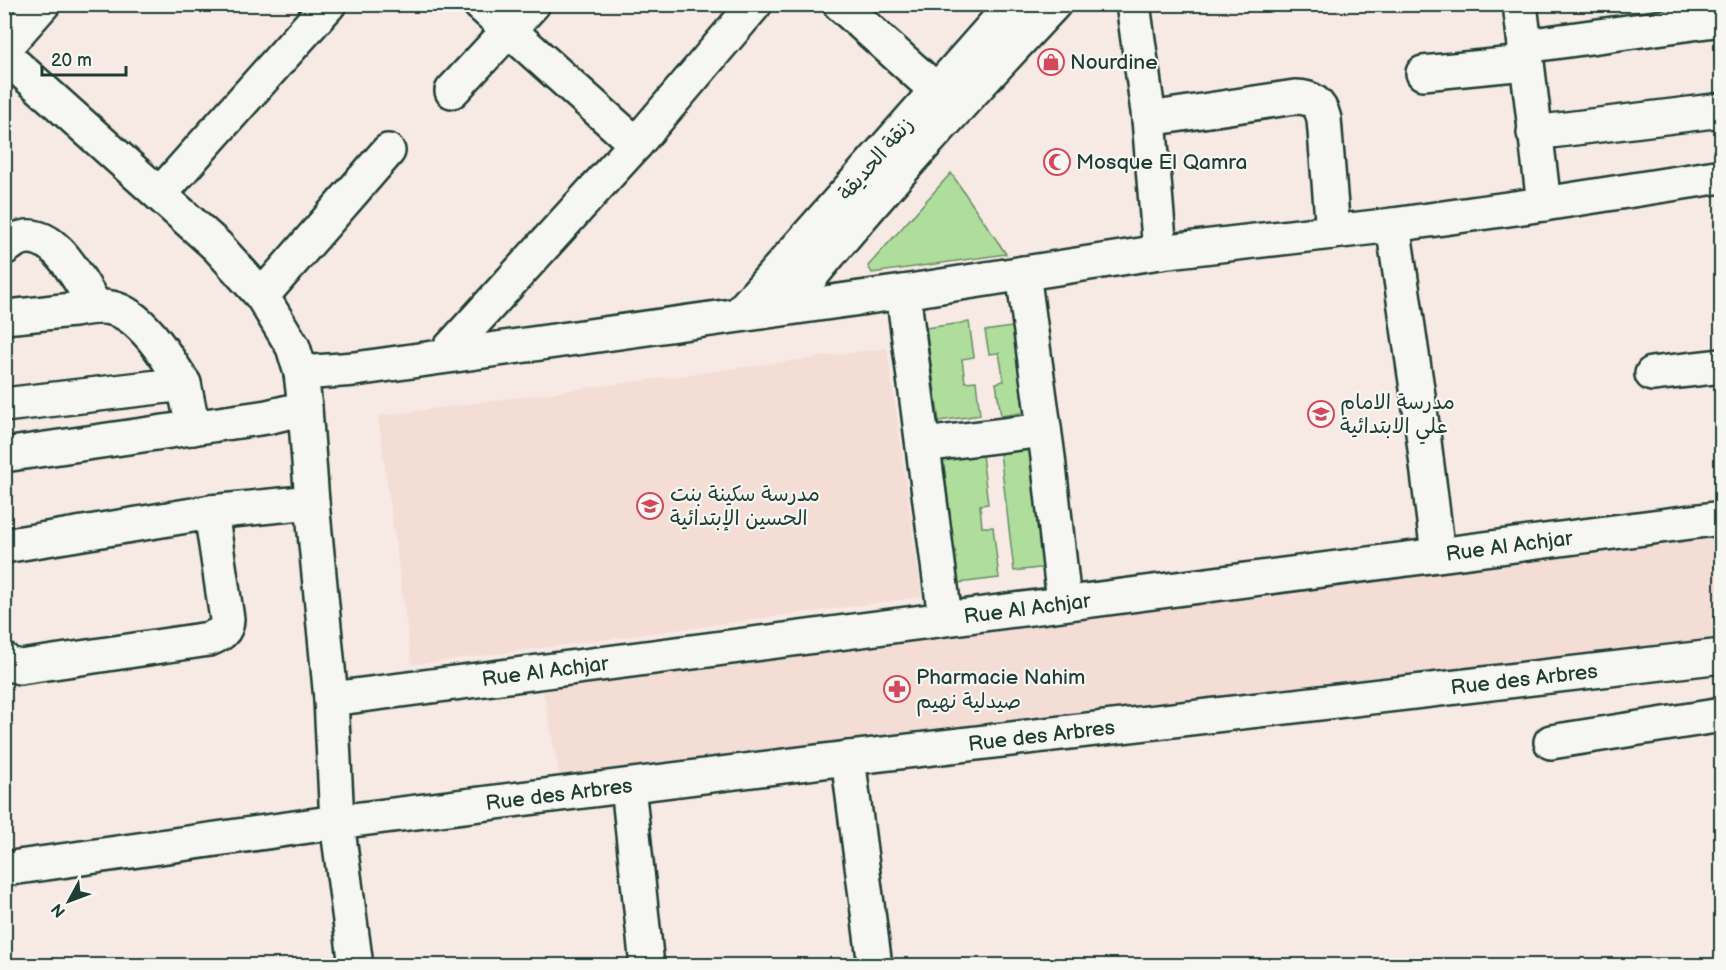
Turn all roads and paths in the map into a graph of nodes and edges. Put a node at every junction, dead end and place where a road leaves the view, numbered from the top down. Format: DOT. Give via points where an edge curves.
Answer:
graph roads {
  1 [pos="43,4"];
  2 [pos="329,4"];
  3 [pos="480,4"];
  4 [pos="533,4"];
  5 [pos="755,4"];
  6 [pos="840,4"];
  7 [pos="1013,4"];
  8 [pos="1054,4"];
  9 [pos="1133,4"];
  10 [pos="1520,4"];
  11 [pos="1722,19"];
  12 [pos="509,31"];
  13 [pos="4,48"];
  14 [pos="1525,54"];
  15 [pos="4,55"];
  16 [pos="1423,73"];
  17 [pos="936,90"];
  18 [pos="452,91"];
  19 [pos="1722,110"];
  20 [pos="1149,119"];
  21 [pos="1534,133"];
  22 [pos="636,144"];
  23 [pos="388,152"];
  24 [pos="1722,176"];
  25 [pos="160,194"];
  26 [pos="1544,204"];
  27 [pos="1393,225"];
  28 [pos="1334,232"];
  29 [pos="4,248"];
  30 [pos="1160,252"];
  31 [pos="1023,273"];
  32 [pos="903,292"];
  33 [pos="262,296"];
  34 [pos="96,307"];
  35 [pos="786,307"];
  36 [pos="739,314"];
  37 [pos="4,317"];
  38 [pos="443,356"];
  39 [pos="1722,366"];
  40 [pos="301,373"];
  41 [pos="1652,374"];
  42 [pos="184,384"];
  43 [pos="4,405"];
  44 [pos="305,408"];
  45 [pos="193,428"];
  46 [pos="1044,430"];
  47 [pos="923,445"];
  48 [pos="4,455"];
  49 [pos="312,502"];
  50 [pos="211,512"];
  51 [pos="1722,518"];
  52 [pos="4,546"];
  53 [pos="1437,554"];
  54 [pos="1064,602"];
  55 [pos="945,618"];
  56 [pos="1722,656"];
  57 [pos="4,660"];
  58 [pos="332,699"];
  59 [pos="1722,715"];
  60 [pos="1551,742"];
  61 [pos="848,758"];
  62 [pos="628,786"];
  63 [pos="349,821"];
  64 [pos="4,869"];
  65 [pos="356,966"];
  66 [pos="646,966"];
  67 [pos="875,966"];
  1 -- 13 [label="street"];
  2 -- 25 [label="street"];
  3 -- 12 [label="street"];
  4 -- 12 [label="street"];
  5 -- 22 [label="street"];
  6 -- 17 [label="street"];
  7 -- 17 [label="street, زنقة الحديقة"];
  8 -- 35 [label="street, زنقة الحديقة" via="969,95"];
  9 -- 20 [label="street"];
  10 -- 14 [label="street"];
  11 -- 14 [label="street"];
  12 -- 18 [label="street"];
  12 -- 22 [label="street"];
  14 -- 16 [label="street"];
  14 -- 21 [label="street"];
  15 -- 25 [label="street"];
  17 -- 36 [label="street, زنقة الحديقة"];
  19 -- 21 [label="street"];
  20 -- 28 [label="street" via="1295,97 1313,100 1324,119"];
  20 -- 30 [label="street"];
  21 -- 26 [label="street"];
  22 -- 38 [label="street"];
  23 -- 33 [label="street"];
  24 -- 26 [label="street"];
  25 -- 33 [label="street" via="217,246"];
  26 -- 27 [label="street"];
  27 -- 28 [label="street"];
  27 -- 53 [label="street"];
  28 -- 30 [label="street"];
  29 -- 34 [label="street" via="17,239 44,240 58,249"];
  30 -- 31 [label="street"];
  31 -- 32 [label="street"];
  31 -- 46 [label="street"];
  32 -- 35 [label="street"];
  32 -- 47 [label="street"];
  33 -- 40 [label="street" via="293,347"];
  34 -- 37 [label="street"];
  34 -- 42 [label="street" via="112,308 132,318 167,357"];
  35 -- 36 [label="street"];
  36 -- 38 [label="street"];
  38 -- 40 [label="street"];
  39 -- 41 [label="street"];
  40 -- 44 [label="street"];
  42 -- 43 [label="street"];
  42 -- 45 [label="street"];
  44 -- 45 [label="street"];
  44 -- 49 [label="street"];
  45 -- 48 [label="street"];
  46 -- 47 [label="street"];
  46 -- 54 [label="street"];
  47 -- 55 [label="street"];
  49 -- 50 [label="street"];
  49 -- 58 [label="street"];
  50 -- 52 [label="street"];
  50 -- 57 [label="street" via="227,619 222,632 209,639 20,667"];
  51 -- 53 [label="street, Rue Al Achjar"];
  53 -- 54 [label="street, Rue Al Achjar"];
  54 -- 55 [label="street, Rue Al Achjar"];
  55 -- 58 [label="street, Rue Al Achjar"];
  56 -- 61 [label="street, Rue des Arbres"];
  58 -- 63 [label="street"];
  59 -- 60 [label="street"];
  61 -- 62 [label="street, Rue des Arbres"];
  61 -- 67 [label="street"];
  62 -- 63 [label="street, Rue des Arbres"];
  62 -- 66 [label="street"];
  63 -- 64 [label="street, Rue des Arbres"];
  63 -- 65 [label="street"];
}
